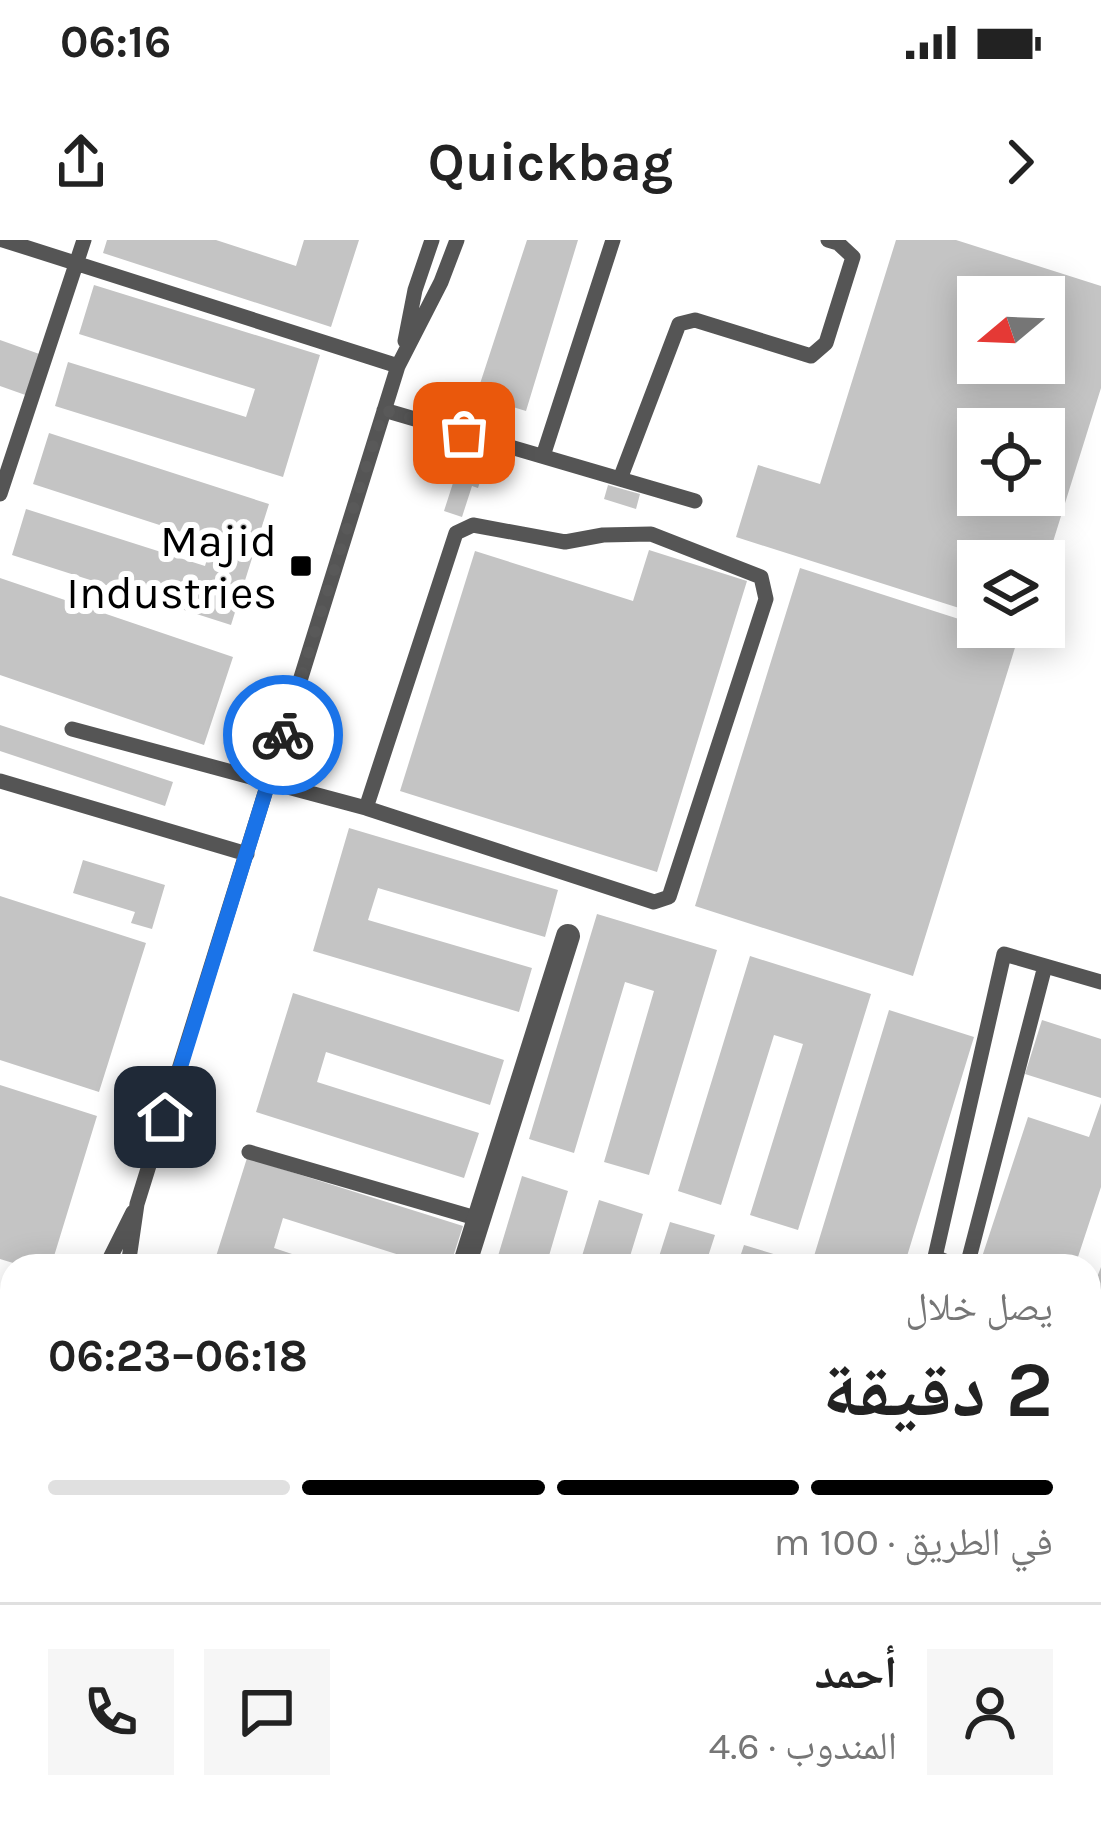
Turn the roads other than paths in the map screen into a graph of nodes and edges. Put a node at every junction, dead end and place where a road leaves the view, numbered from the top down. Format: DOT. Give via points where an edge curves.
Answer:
graph roads {
  1 [pos="3,240"];
  2 [pos="84,240"];
  3 [pos="431,240"];
  4 [pos="457,240"];
  5 [pos="613,240"];
  6 [pos="828,240"];
  7 [pos="77,264"];
  8 [pos="401,358"];
  9 [pos="384,410"];
  10 [pos="543,456"];
  11 [pos="620,479"];
  12 [pos="0,494"];
  13 [pos="695,501"];
  14 [pos="72,729"];
  15 [pos="0,781"];
  16 [pos="268,783"];
  17 [pos="366,808"];
  18 [pos="247,854"];
  19 [pos="568,936"];
  20 [pos="1045,965"];
  21 [pos="1101,982"];
  22 [pos="249,1153"];
  23 [pos="137,1204"];
  24 [pos="479,1219"];
  25 [pos="112,1254"];
  26 [pos="130,1254"];
  27 [pos="468,1254"];
  28 [pos="936,1254"];
  29 [pos="970,1254"];
  1 -- 7 [label="lane"];
  2 -- 7 [label="lane"];
  3 -- 8 [label="lane"];
  4 -- 8 [label="lane"];
  5 -- 10 [label="lane"];
  6 -- 11 [label="lane" via="853,257 826,343 811,356 695,320 679,324"];
  7 -- 8 [label="lane"];
  7 -- 12 [label="lane"];
  8 -- 9 [label="lane"];
  9 -- 10 [label="lane"];
  9 -- 16 [label="lane"];
  10 -- 11 [label="lane"];
  11 -- 13 [label="lane"];
  14 -- 16 [label="lane"];
  15 -- 18 [label="lane"];
  16 -- 17 [label="lane"];
  16 -- 18 [label="lane"];
  17 -- 17 [label="lane" via="654,902 669,897 766,599 760,577 651,534 565,542 473,525 456,533"];
  18 -- 23 [label="lane"];
  19 -- 24 [label="street"];
  20 -- 21 [label="lane"];
  20 -- 28 [label="lane" via="1004,954"];
  20 -- 29 [label="lane"];
  22 -- 24 [label="lane"];
  23 -- 25 [label="lane"];
  23 -- 26 [label="lane"];
  24 -- 27 [label="street"];
}
